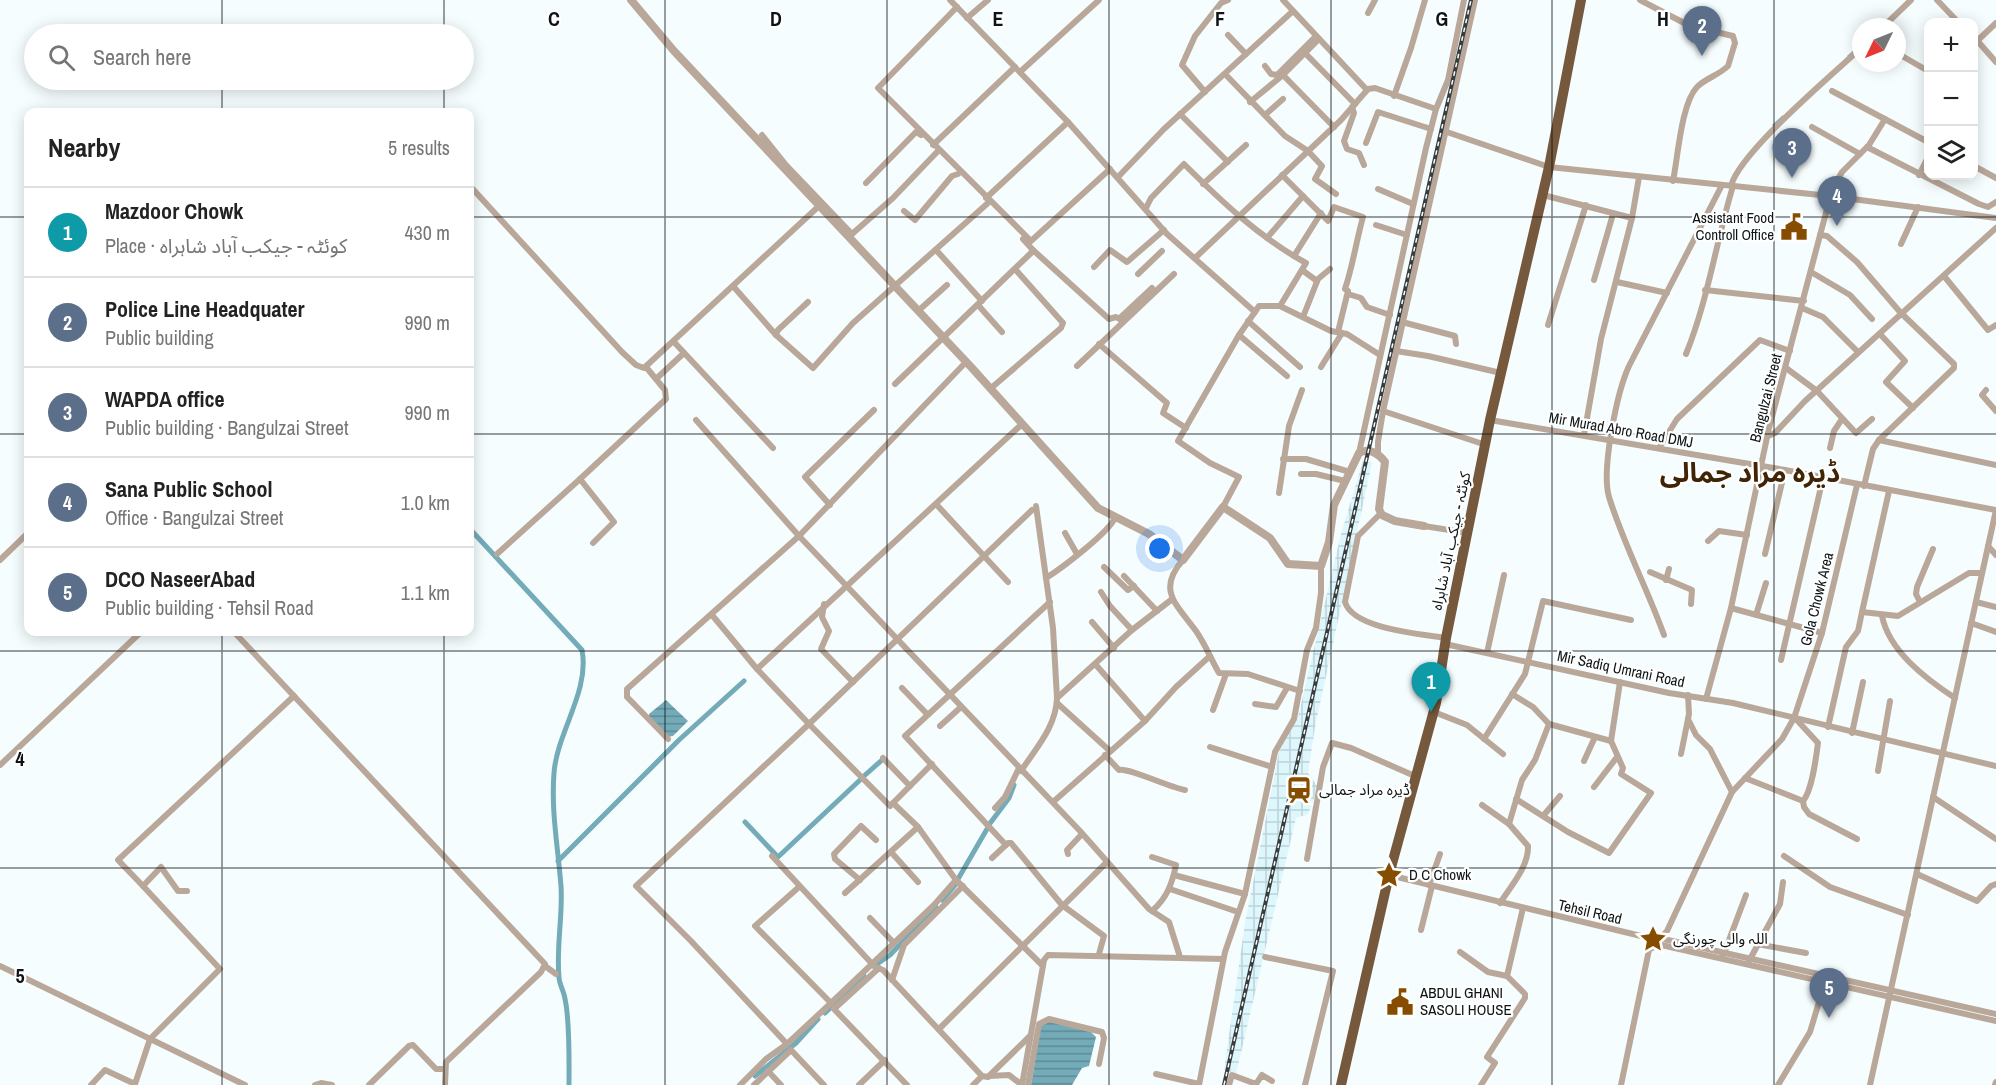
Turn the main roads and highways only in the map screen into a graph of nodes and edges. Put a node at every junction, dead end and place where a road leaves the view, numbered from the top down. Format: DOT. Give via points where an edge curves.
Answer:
graph roads {
  1 [pos="1581,0"];
  2 [pos="1341,1085"];
  1 -- 2 [label="highway, کوئٹہ - جیکب آباد شاہراہ" via="1550,167 1490,420 1434,712 1389,875"];
}
